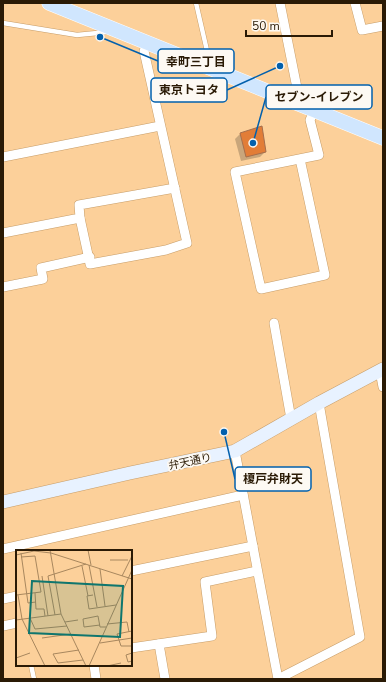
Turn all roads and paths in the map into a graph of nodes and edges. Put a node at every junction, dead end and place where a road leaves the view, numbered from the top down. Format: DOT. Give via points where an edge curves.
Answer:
graph roads {
  1 [pos="49,3"];
  2 [pos="196,3"];
  3 [pos="280,3"];
  4 [pos="355,3"];
  5 [pos="3,23"];
  6 [pos="383,26"];
  7 [pos="118,31"];
  8 [pos="148,42"];
  9 [pos="206,66"];
  10 [pos="295,103"];
  11 [pos="314,111"];
  12 [pos="160,126"];
  13 [pos="383,138"];
  14 [pos="3,157"];
  15 [pos="300,159"];
  16 [pos="175,188"];
  17 [pos="80,218"];
  18 [pos="3,233"];
  19 [pos="90,257"];
  20 [pos="3,287"];
  21 [pos="274,322"];
  22 [pos="381,370"];
  23 [pos="383,387"];
  24 [pos="319,403"];
  25 [pos="291,419"];
  26 [pos="235,451"];
  27 [pos="243,495"];
  28 [pos="3,502"];
  29 [pos="253,546"];
  30 [pos="3,548"];
  31 [pos="132,571"];
  32 [pos="257,571"];
  33 [pos="16,596"];
  34 [pos="3,599"];
  35 [pos="16,623"];
  36 [pos="3,626"];
  37 [pos="159,644"];
  38 [pos="132,648"];
  39 [pos="31,666"];
  40 [pos="94,666"];
  41 [pos="34,679"];
  42 [pos="96,679"];
  43 [pos="165,679"];
  44 [pos="278,679"];
  1 -- 7 [label="main road"];
  2 -- 9 [label="lane" via="208,55"];
  3 -- 10 [label="street" via="298,94"];
  4 -- 6 [label="street" via="362,30"];
  5 -- 7 [label="lane" via="77,35"];
  7 -- 8 [label="main road"];
  8 -- 9 [label="main road"];
  8 -- 12 [label="street" via="144,51"];
  9 -- 10 [label="main road"];
  10 -- 11 [label="main road"];
  11 -- 13 [label="main road"];
  11 -- 15 [label="street" via="310,120 319,155"];
  12 -- 14 [label="street"];
  12 -- 16 [label="street"];
  15 -- 15 [label="street" via="235,172 261,289 325,275"];
  16 -- 17 [label="street" via="79,205"];
  16 -- 19 [label="street" via="188,243 166,250 90,264"];
  17 -- 18 [label="street"];
  17 -- 19 [label="street"];
  19 -- 20 [label="street" via="41,268 43,279"];
  21 -- 25 [label="street"];
  22 -- 23 [label="street"];
  22 -- 24 [label="street, 弁天通り"];
  24 -- 25 [label="street, 弁天通り"];
  24 -- 44 [label="street" via="360,637"];
  25 -- 26 [label="street, 弁天通り"];
  26 -- 27 [label="street"];
  26 -- 28 [label="street, 弁天通り"];
  27 -- 29 [label="street"];
  27 -- 30 [label="street"];
  29 -- 31 [label="street"];
  29 -- 32 [label="street"];
  32 -- 37 [label="street" via="205,582 212,636"];
  32 -- 44 [label="street"];
  33 -- 34 [label="street"];
  35 -- 36 [label="street"];
  37 -- 38 [label="street"];
  37 -- 43 [label="street"];
  39 -- 41 [label="lane"];
  40 -- 42 [label="street"];
}
